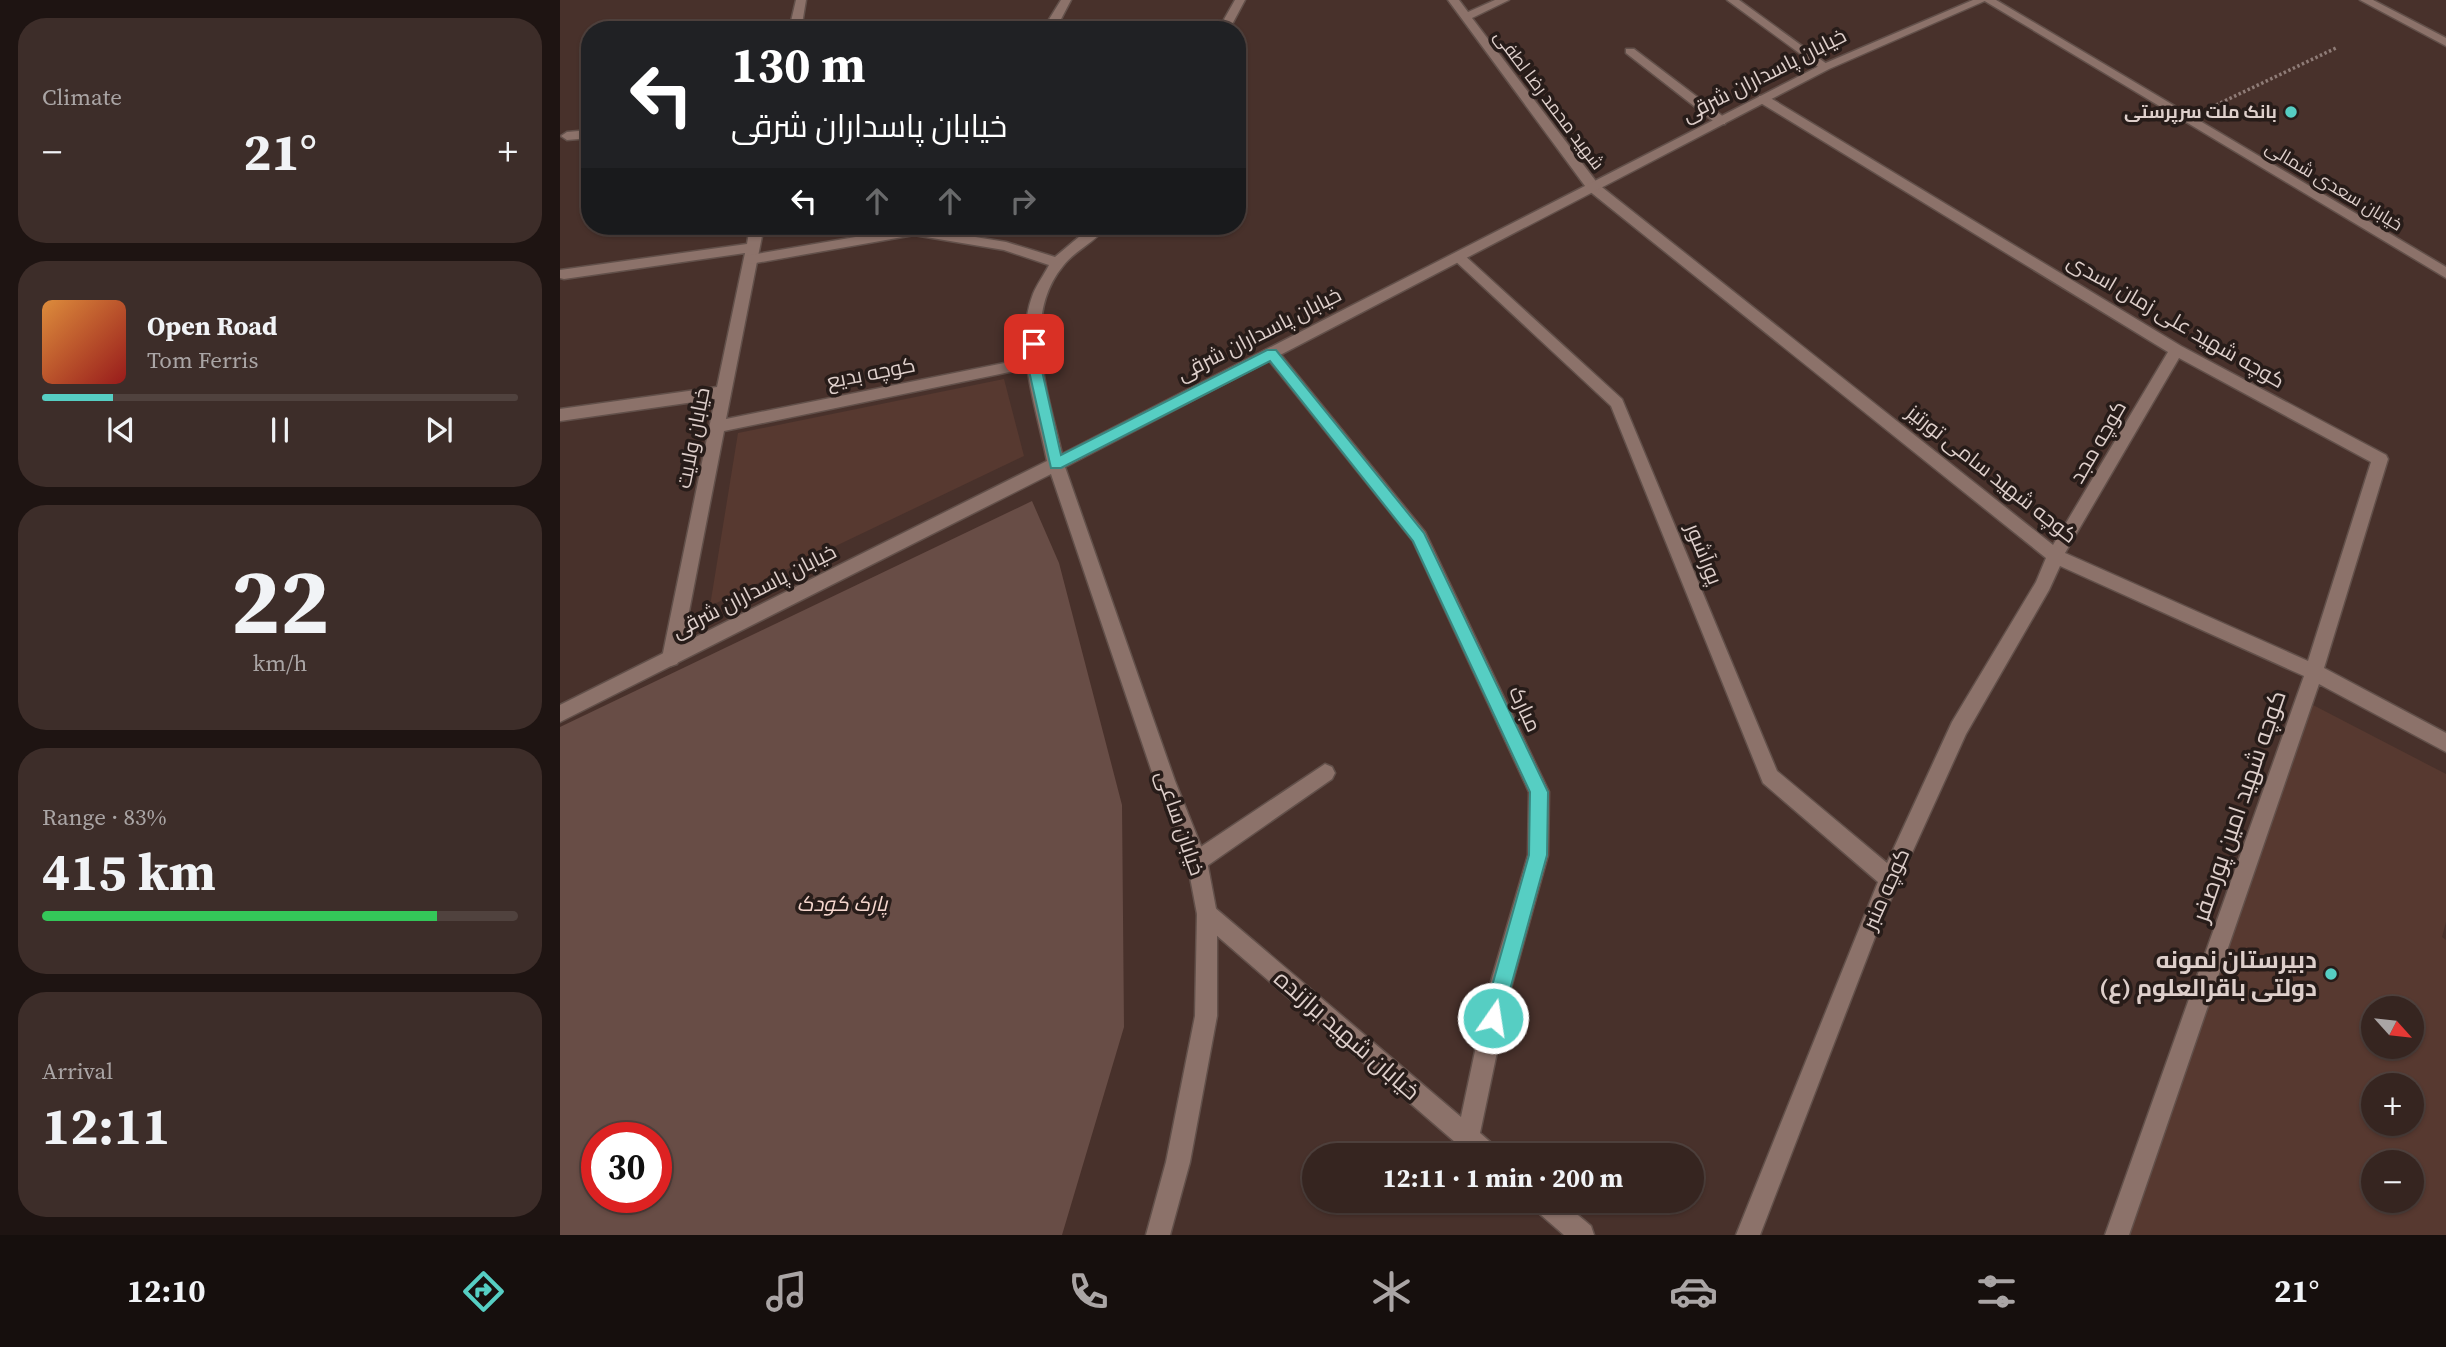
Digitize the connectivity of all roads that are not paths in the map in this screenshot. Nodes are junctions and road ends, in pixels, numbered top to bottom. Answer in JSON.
{"nodes":[{"id":1,"x":801,"y":0,"type":"edge"},
{"id":2,"x":1066,"y":0,"type":"edge"},
{"id":3,"x":1240,"y":0,"type":"edge"},
{"id":4,"x":1452,"y":0,"type":"edge"},
{"id":5,"x":1504,"y":0,"type":"edge"},
{"id":6,"x":1732,"y":0,"type":"edge"},
{"id":7,"x":1982,"y":0,"type":"edge"},
{"id":8,"x":1988,"y":0,"type":"edge"},
{"id":9,"x":2365,"y":0,"type":"edge"},
{"id":10,"x":1466,"y":17,"type":"junction"},
{"id":11,"x":797,"y":21,"type":"edge"},
{"id":12,"x":1054,"y":21,"type":"edge"},
{"id":13,"x":1228,"y":21,"type":"edge"},
{"id":14,"x":2446,"y":43,"type":"edge"},
{"id":15,"x":1630,"y":51,"type":"dead end"},
{"id":16,"x":1825,"y":67,"type":"junction"},
{"id":17,"x":1763,"y":99,"type":"junction"},
{"id":18,"x":1721,"y":121,"type":"junction"},
{"id":19,"x":581,"y":135,"type":"edge"},
{"id":20,"x":567,"y":136,"type":"dead end"},
{"id":21,"x":1593,"y":187,"type":"junction"},
{"id":22,"x":755,"y":235,"type":"edge"},
{"id":23,"x":886,"y":235,"type":"edge"},
{"id":24,"x":940,"y":235,"type":"edge"},
{"id":25,"x":1090,"y":235,"type":"edge"},
{"id":26,"x":751,"y":254,"type":"junction"},
{"id":27,"x":1458,"y":257,"type":"junction"},
{"id":28,"x":1057,"y":263,"type":"junction"},
{"id":29,"x":2446,"y":273,"type":"edge"},
{"id":30,"x":564,"y":274,"type":"dead end"},
{"id":31,"x":2176,"y":350,"type":"junction"},
{"id":32,"x":1272,"y":354,"type":"junction"},
{"id":33,"x":1034,"y":362,"type":"junction"},
{"id":34,"x":724,"y":392,"type":"junction"},
{"id":35,"x":560,"y":415,"type":"edge"},
{"id":36,"x":717,"y":427,"type":"junction"},
{"id":37,"x":1056,"y":464,"type":"junction"},
{"id":38,"x":2055,"y":556,"type":"junction"},
{"id":39,"x":671,"y":658,"type":"junction"},
{"id":40,"x":2314,"y":672,"type":"junction"},
{"id":41,"x":560,"y":714,"type":"edge"},
{"id":42,"x":2446,"y":743,"type":"edge"},
{"id":43,"x":1325,"y":773,"type":"dead end"},
{"id":44,"x":1197,"y":861,"type":"junction"},
{"id":45,"x":1890,"y":879,"type":"junction"},
{"id":46,"x":1207,"y":914,"type":"junction"},
{"id":47,"x":1468,"y":1138,"type":"junction"},
{"id":48,"x":1474,"y":1143,"type":"edge"},
{"id":49,"x":1556,"y":1213,"type":"edge"},
{"id":50,"x":1158,"y":1235,"type":"edge"},
{"id":51,"x":1582,"y":1235,"type":"edge"},
{"id":52,"x":1748,"y":1235,"type":"edge"},
{"id":53,"x":2118,"y":1235,"type":"edge"}],
"edges":[{"from":1,"to":11,"type":"street"},
{"from":2,"to":12,"type":"street"},
{"from":3,"to":13,"type":"street"},
{"from":4,"to":10,"type":"street","name":"شهید محمد رضا لطفی"},
{"from":5,"to":10,"type":"street"},
{"from":6,"to":16,"type":"street"},
{"from":7,"to":16,"type":"street","name":"خیابان پاسداران شرقی"},
{"from":8,"to":29,"type":"street","name":"خیابان سعدی شمالی"},
{"from":9,"to":14,"type":"street"},
{"from":10,"to":21,"type":"street","name":"شهید محمد رضا لطفی"},
{"from":15,"to":18,"type":"street"},
{"from":16,"to":17,"type":"street","name":"خیابان پاسداران شرقی"},
{"from":17,"to":18,"type":"street","name":"خیابان پاسداران شرقی"},
{"from":17,"to":31,"type":"street","name":"کوچه شهید علی زمان اسدی"},
{"from":18,"to":21,"type":"street","name":"خیابان پاسداران شرقی"},
{"from":19,"to":20,"type":"street"},
{"from":21,"to":27,"type":"street","name":"خیابان پاسداران شرقی"},
{"from":21,"to":38,"type":"street","name":"کوچه شهید سامی تورتیز"},
{"from":22,"to":26,"type":"street","name":"خیابان ولایت"},
{"from":23,"to":26,"type":"street"},
{"from":24,"to":28,"type":"street"},
{"from":25,"to":28,"type":"street"},
{"from":26,"to":30,"type":"street"},
{"from":26,"to":34,"type":"street","name":"خیابان ولایت"},
{"from":27,"to":32,"type":"street","name":"خیابان پاسداران شرقی"},
{"from":27,"to":45,"type":"street","name":"پورآشور"},
{"from":28,"to":33,"type":"street","name":"خیابان ساعی"},
{"from":31,"to":38,"type":"street","name":"کوچه مجد"},
{"from":31,"to":40,"type":"street","name":"کوچه شهید علی زمان اسدی"},
{"from":32,"to":37,"type":"street","name":"خیابان پاسداران شرقی"},
{"from":32,"to":47,"type":"street","name":"مبارک"},
{"from":33,"to":36,"type":"street","name":"کوچه بدیع"},
{"from":33,"to":37,"type":"street","name":"خیابان ساعی"},
{"from":34,"to":35,"type":"street"},
{"from":34,"to":36,"type":"street","name":"خیابان ولایت"},
{"from":36,"to":39,"type":"street","name":"خیابان ولایت"},
{"from":37,"to":39,"type":"street","name":"خیابان پاسداران شرقی"},
{"from":37,"to":44,"type":"street","name":"خیابان ساعی"},
{"from":38,"to":40,"type":"street","name":"کوچه شهید سامی تورتیز"},
{"from":38,"to":45,"type":"street","name":"کوچه منبر"},
{"from":39,"to":41,"type":"street","name":"خیابان پاسداران شرقی"},
{"from":40,"to":42,"type":"street","name":"کوچه شهید سامی تورتیز"},
{"from":40,"to":53,"type":"street","name":"کوچه شهید امین پورصفر"},
{"from":43,"to":44,"type":"street"},
{"from":44,"to":46,"type":"street","name":"خیابان ساعی"},
{"from":45,"to":52,"type":"street","name":"کوچه منبر"},
{"from":46,"to":47,"type":"street","name":"خیابان شهید برازنده"},
{"from":46,"to":50,"type":"street","name":"خیابان ساعی"},
{"from":47,"to":48,"type":"street","name":"خیابان شهید برازنده"},
{"from":49,"to":51,"type":"street"}]}
